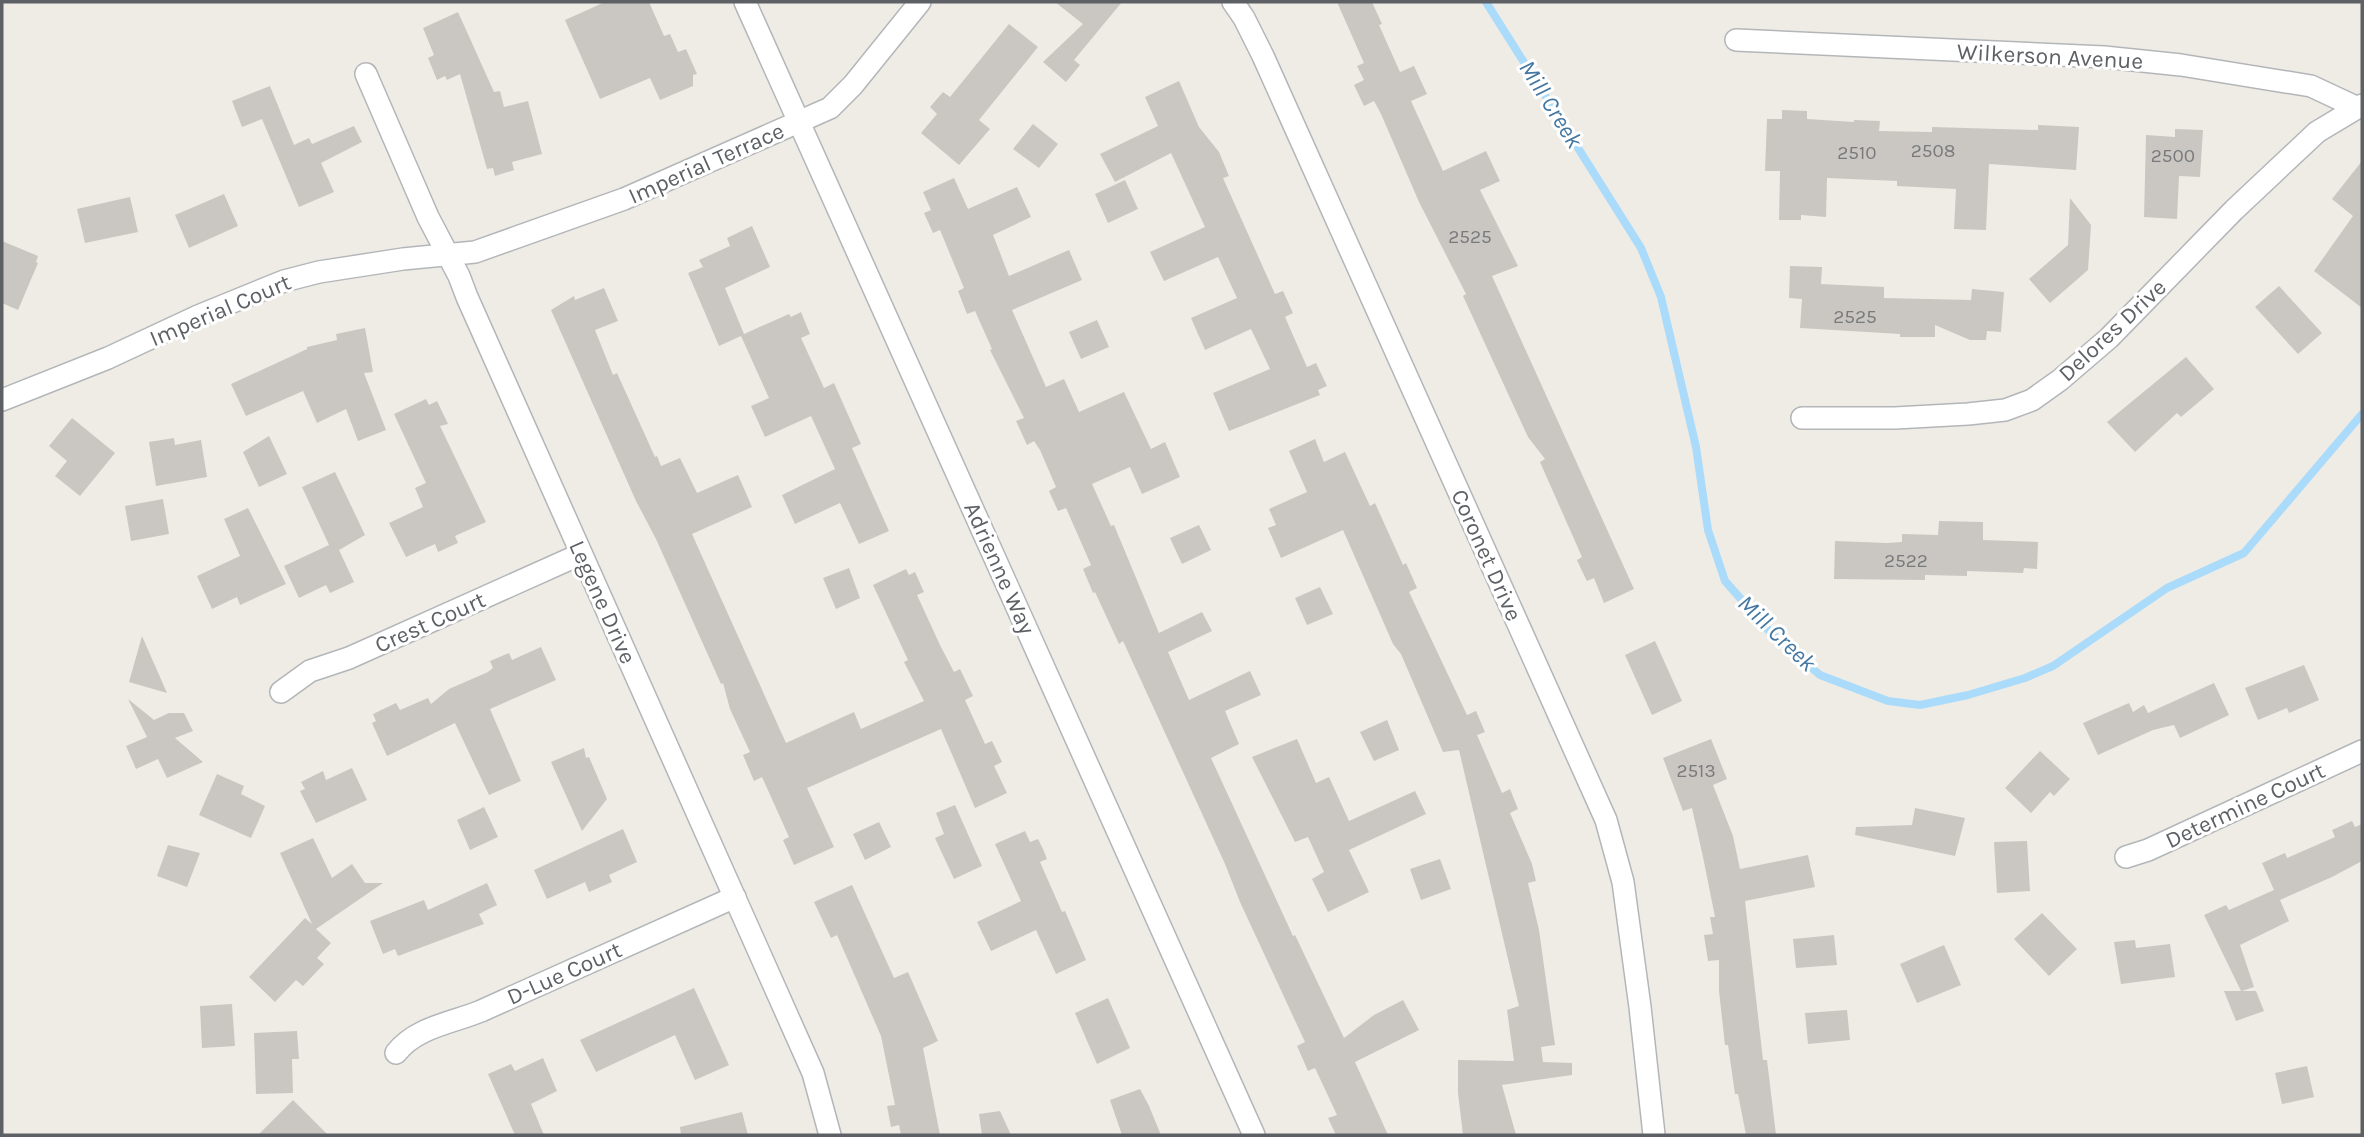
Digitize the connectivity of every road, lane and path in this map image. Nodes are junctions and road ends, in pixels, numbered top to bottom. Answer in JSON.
{"nodes":[{"id":1,"x":745,"y":2,"type":"edge"},
{"id":2,"x":920,"y":2,"type":"edge"},
{"id":3,"x":1233,"y":2,"type":"edge"},
{"id":4,"x":1736,"y":40,"type":"dead end"},
{"id":5,"x":366,"y":74,"type":"dead end"},
{"id":6,"x":2360,"y":107,"type":"edge"},
{"id":7,"x":801,"y":122,"type":"junction"},
{"id":8,"x":448,"y":254,"type":"junction"},
{"id":9,"x":2,"y":400,"type":"edge"},
{"id":10,"x":1802,"y":418,"type":"dead end"},
{"id":11,"x":581,"y":554,"type":"junction"},
{"id":12,"x":281,"y":692,"type":"dead end"},
{"id":13,"x":2362,"y":751,"type":"edge"},
{"id":14,"x":2126,"y":857,"type":"dead end"},
{"id":15,"x":736,"y":897,"type":"junction"},
{"id":16,"x":396,"y":1053,"type":"dead end"},
{"id":17,"x":830,"y":1135,"type":"edge"},
{"id":18,"x":1254,"y":1135,"type":"edge"},
{"id":19,"x":1654,"y":1135,"type":"edge"}],
"edges":[{"from":1,"to":7,"type":"street","name":"Adrienne Way"},
{"from":2,"to":7,"type":"street","name":"Imperial Terrace"},
{"from":3,"to":19,"type":"street","name":"Coronet Drive"},
{"from":4,"to":6,"type":"street","name":"Wilkerson Avenue"},
{"from":5,"to":8,"type":"street","name":"Legene Drive"},
{"from":6,"to":10,"type":"street","name":"Delores Drive"},
{"from":7,"to":8,"type":"street","name":"Imperial Terrace"},
{"from":7,"to":18,"type":"street","name":"Adrienne Way"},
{"from":8,"to":9,"type":"street","name":"Imperial Court"},
{"from":8,"to":11,"type":"street","name":"Legene Drive"},
{"from":11,"to":12,"type":"street","name":"Crest Court"},
{"from":11,"to":15,"type":"street","name":"Legene Drive"},
{"from":13,"to":14,"type":"street","name":"Determine Court"},
{"from":15,"to":16,"type":"street","name":"D-Lue Court"},
{"from":15,"to":17,"type":"street","name":"Legene Drive"}]}
